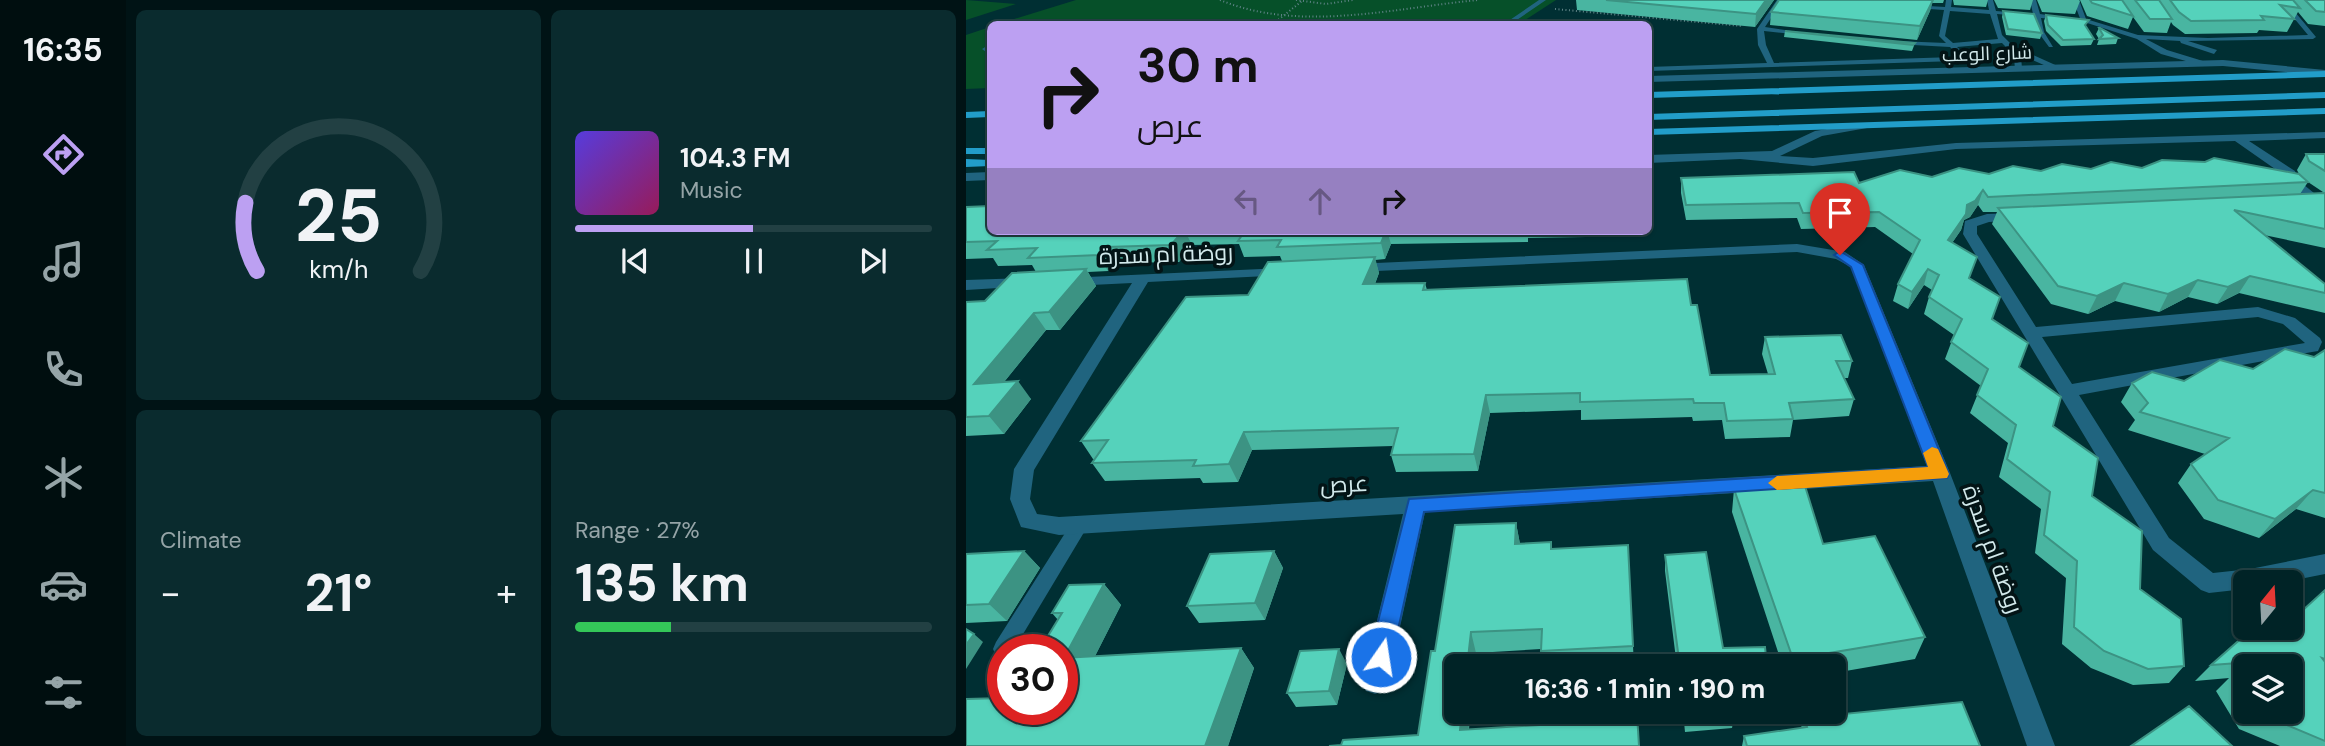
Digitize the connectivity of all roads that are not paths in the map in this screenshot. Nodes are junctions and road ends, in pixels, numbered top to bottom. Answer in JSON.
{"nodes":[{"id":1,"x":1544,"y":0,"type":"edge"},
{"id":2,"x":1780,"y":0,"type":"edge"},
{"id":3,"x":1909,"y":0,"type":"edge"},
{"id":4,"x":1990,"y":0,"type":"edge"},
{"id":5,"x":2033,"y":0,"type":"edge"},
{"id":6,"x":2076,"y":0,"type":"edge"},
{"id":7,"x":2281,"y":0,"type":"edge"},
{"id":8,"x":1948,"y":4,"type":"edge"},
{"id":9,"x":1991,"y":12,"type":"junction"},
{"id":10,"x":2037,"y":16,"type":"junction"},
{"id":11,"x":2082,"y":20,"type":"junction"},
{"id":12,"x":1512,"y":21,"type":"edge"},
{"id":13,"x":1760,"y":28,"type":"junction"},
{"id":14,"x":2110,"y":29,"type":"junction"},
{"id":15,"x":2090,"y":33,"type":"edge"},
{"id":16,"x":2169,"y":33,"type":"edge"},
{"id":17,"x":1815,"y":34,"type":"edge"},
{"id":18,"x":2137,"y":37,"type":"junction"},
{"id":19,"x":2313,"y":37,"type":"junction"},
{"id":20,"x":2325,"y":37,"type":"edge"},
{"id":21,"x":2176,"y":39,"type":"junction"},
{"id":22,"x":1883,"y":41,"type":"edge"},
{"id":23,"x":2003,"y":41,"type":"junction"},
{"id":24,"x":2149,"y":44,"type":"junction"},
{"id":25,"x":1951,"y":46,"type":"junction"},
{"id":26,"x":2051,"y":46,"type":"dead end"},
{"id":27,"x":2010,"y":47,"type":"junction"},
{"id":28,"x":2214,"y":52,"type":"dead end"},
{"id":29,"x":2200,"y":63,"type":"junction"},
{"id":30,"x":1772,"y":65,"type":"junction"},
{"id":31,"x":2161,"y":65,"type":"junction"},
{"id":32,"x":2058,"y":68,"type":"junction"},
{"id":33,"x":1652,"y":69,"type":"edge"},
{"id":34,"x":2018,"y":69,"type":"junction"},
{"id":35,"x":1948,"y":71,"type":"junction"},
{"id":36,"x":2325,"y":74,"type":"edge"},
{"id":37,"x":1652,"y":79,"type":"edge"},
{"id":38,"x":1916,"y":87,"type":"junction"},
{"id":39,"x":2325,"y":88,"type":"edge"},
{"id":40,"x":1652,"y":95,"type":"edge"},
{"id":41,"x":2325,"y":95,"type":"edge"},
{"id":42,"x":2325,"y":111,"type":"edge"},
{"id":43,"x":1790,"y":113,"type":"junction"},
{"id":44,"x":987,"y":114,"type":"edge"},
{"id":45,"x":966,"y":115,"type":"edge"},
{"id":46,"x":1652,"y":117,"type":"edge"},
{"id":47,"x":1867,"y":125,"type":"junction"},
{"id":48,"x":1652,"y":132,"type":"edge"},
{"id":49,"x":2325,"y":135,"type":"edge"},
{"id":50,"x":2235,"y":137,"type":"junction"},
{"id":51,"x":2217,"y":138,"type":"junction"},
{"id":52,"x":1796,"y":145,"type":"junction"},
{"id":53,"x":987,"y":150,"type":"edge"},
{"id":54,"x":966,"y":151,"type":"edge"},
{"id":55,"x":1743,"y":156,"type":"junction"},
{"id":56,"x":1652,"y":159,"type":"edge"},
{"id":57,"x":1847,"y":160,"type":"junction"},
{"id":58,"x":966,"y":163,"type":"edge"},
{"id":59,"x":987,"y":163,"type":"edge"},
{"id":60,"x":987,"y":176,"type":"edge"},
{"id":61,"x":966,"y":177,"type":"edge"},
{"id":62,"x":2292,"y":181,"type":"junction"},
{"id":63,"x":2313,"y":205,"type":"edge"},
{"id":64,"x":2028,"y":216,"type":"edge"},
{"id":65,"x":1335,"y":269,"type":"edge"},
{"id":66,"x":1308,"y":271,"type":"edge"},
{"id":67,"x":1143,"y":278,"type":"junction"},
{"id":68,"x":966,"y":285,"type":"edge"},
{"id":69,"x":2030,"y":333,"type":"junction"},
{"id":70,"x":2068,"y":391,"type":"junction"},
{"id":71,"x":1940,"y":474,"type":"junction"},
{"id":72,"x":1416,"y":505,"type":"junction"},
{"id":73,"x":1080,"y":524,"type":"junction"},
{"id":74,"x":2325,"y":564,"type":"edge"},
{"id":75,"x":1012,"y":634,"type":"edge"},
{"id":76,"x":1375,"y":682,"type":"dead end"},
{"id":77,"x":2042,"y":746,"type":"edge"}],
"edges":[{"from":1,"to":12,"type":"lane"},
{"from":2,"to":13,"type":"lane"},
{"from":3,"to":8,"type":"lane"},
{"from":4,"to":9,"type":"lane"},
{"from":5,"to":10,"type":"lane"},
{"from":6,"to":11,"type":"lane"},
{"from":7,"to":19,"type":"lane"},
{"from":8,"to":9,"type":"lane"},
{"from":8,"to":25,"type":"lane"},
{"from":9,"to":10,"type":"lane"},
{"from":9,"to":23,"type":"lane"},
{"from":10,"to":11,"type":"lane"},
{"from":10,"to":26,"type":"lane"},
{"from":11,"to":14,"type":"lane"},
{"from":11,"to":18,"type":"lane"},
{"from":13,"to":17,"type":"lane"},
{"from":13,"to":30,"type":"lane"},
{"from":14,"to":15,"type":"lane"},
{"from":14,"to":18,"type":"lane"},
{"from":16,"to":21,"type":"lane"},
{"from":18,"to":21,"type":"lane"},
{"from":18,"to":24,"type":"lane"},
{"from":19,"to":20,"type":"lane"},
{"from":19,"to":21,"type":"lane"},
{"from":21,"to":28,"type":"lane"},
{"from":22,"to":25,"type":"lane"},
{"from":23,"to":25,"type":"lane"},
{"from":23,"to":27,"type":"lane"},
{"from":24,"to":29,"type":"lane"},
{"from":24,"to":31,"type":"lane"},
{"from":25,"to":30,"type":"lane"},
{"from":27,"to":32,"type":"lane"},
{"from":27,"to":34,"type":"lane"},
{"from":29,"to":31,"type":"street","name":"شارع الوعب"},
{"from":29,"to":36,"type":"street","name":"شارع الوعب"},
{"from":30,"to":33,"type":"lane"},
{"from":31,"to":32,"type":"street","name":"شارع الوعب"},
{"from":32,"to":34,"type":"street","name":"شارع الوعب"},
{"from":34,"to":35,"type":"street","name":"شارع الوعب"},
{"from":35,"to":37,"type":"street","name":"شارع الوعب"},
{"from":35,"to":38,"type":"main road"},
{"from":36,"to":38,"type":"main road","name":"شارع الوعب"},
{"from":38,"to":40,"type":"main road","name":"شارع الوعب"},
{"from":39,"to":43,"type":"main road"},
{"from":41,"to":43,"type":"main road"},
{"from":42,"to":47,"type":"main road"},
{"from":43,"to":46,"type":"main road"},
{"from":44,"to":45,"type":"main road"},
{"from":47,"to":48,"type":"main road"},
{"from":47,"to":52,"type":"street"},
{"from":49,"to":50,"type":"street"},
{"from":50,"to":51,"type":"street"},
{"from":50,"to":62,"type":"street"},
{"from":51,"to":57,"type":"street"},
{"from":51,"to":62,"type":"street"},
{"from":52,"to":55,"type":"street"},
{"from":52,"to":57,"type":"street"},
{"from":53,"to":54,"type":"main road"},
{"from":55,"to":56,"type":"street"},
{"from":55,"to":57,"type":"street"},
{"from":58,"to":59,"type":"main road"},
{"from":60,"to":61,"type":"street"},
{"from":62,"to":63,"type":"street"},
{"from":64,"to":69,"type":"street"},
{"from":65,"to":71,"type":"street","name":"روضة ام سدرة"},
{"from":66,"to":67,"type":"street","name":"روضة ام سدرة"},
{"from":67,"to":68,"type":"street","name":"روضة ام سدرة"},
{"from":67,"to":73,"type":"street","name":"عرص"},
{"from":69,"to":70,"type":"street"},
{"from":69,"to":70,"type":"street"},
{"from":70,"to":74,"type":"street"},
{"from":71,"to":72,"type":"street","name":"عرص"},
{"from":71,"to":77,"type":"street","name":"روضة ام سدرة"},
{"from":72,"to":73,"type":"street","name":"عرص"},
{"from":72,"to":76,"type":"street"},
{"from":73,"to":75,"type":"lane"}]}
